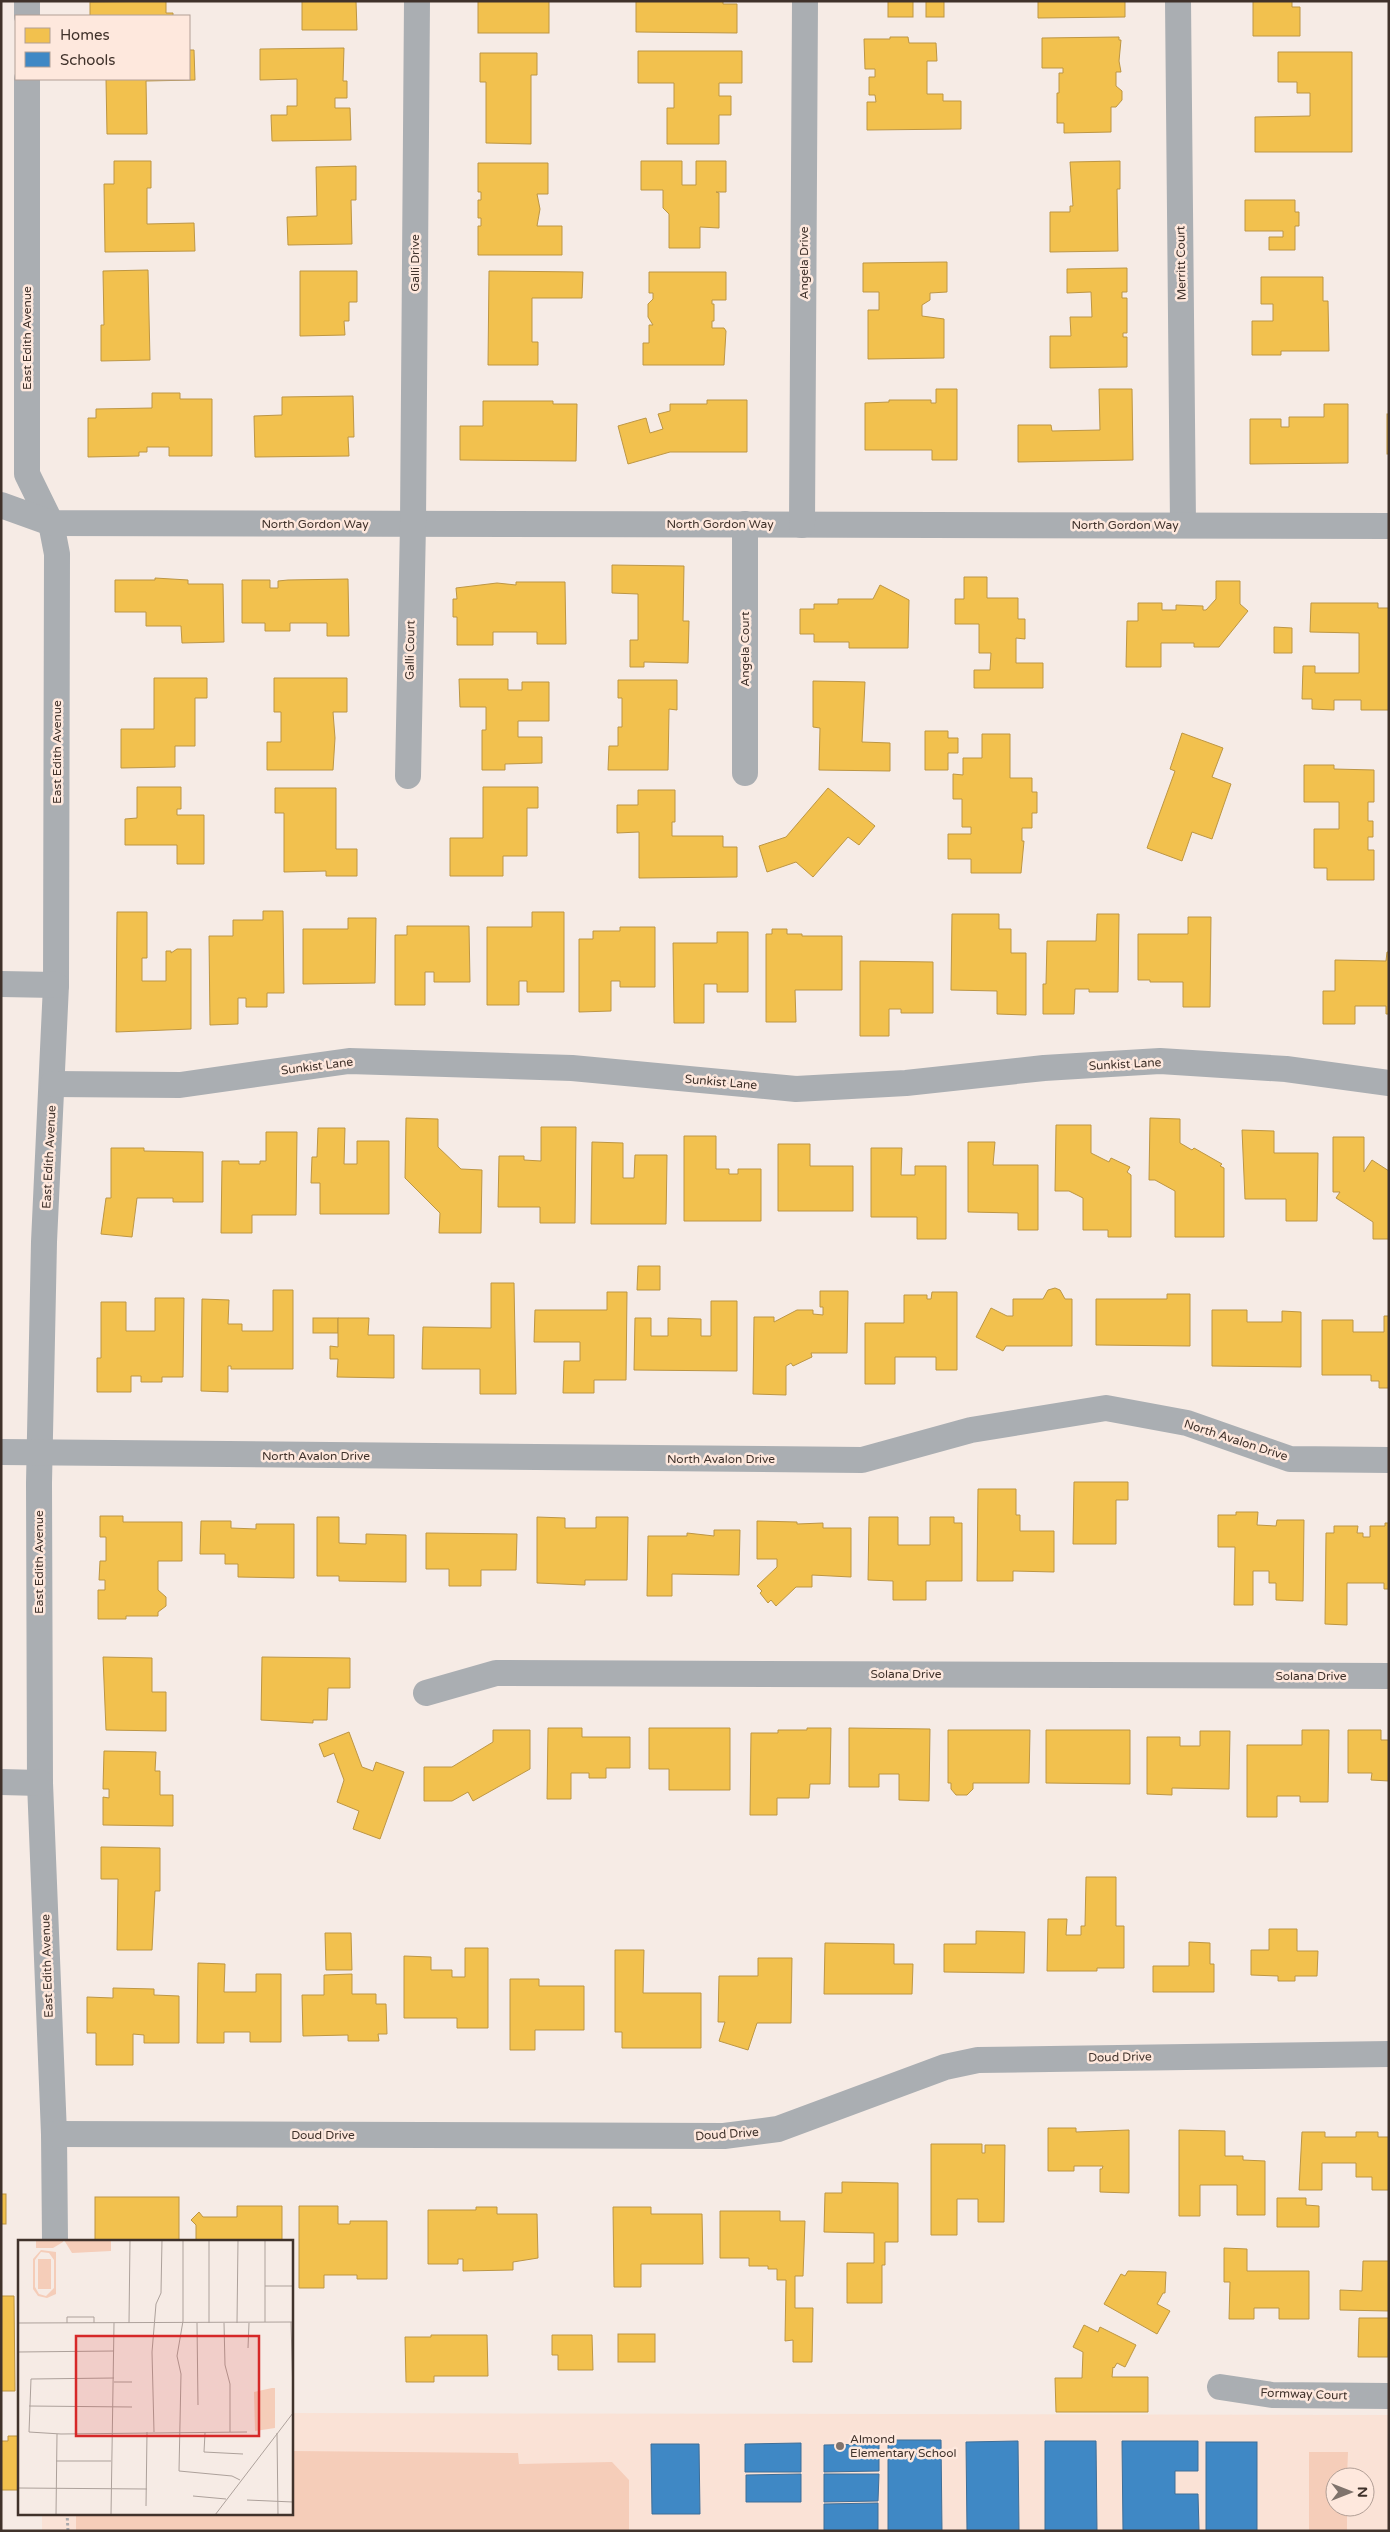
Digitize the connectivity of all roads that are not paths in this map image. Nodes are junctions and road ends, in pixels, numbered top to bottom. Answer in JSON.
{"nodes":[{"id":1,"x":27,"y":1,"type":"edge"},
{"id":2,"x":417,"y":1,"type":"edge"},
{"id":3,"x":805,"y":1,"type":"edge"},
{"id":4,"x":1178,"y":1,"type":"edge"},
{"id":5,"x":27,"y":15,"type":"edge"},
{"id":6,"x":27,"y":80,"type":"edge"},
{"id":7,"x":1,"y":505,"type":"edge"},
{"id":8,"x":52,"y":523,"type":"junction"},
{"id":9,"x":413,"y":524,"type":"junction"},
{"id":10,"x":745,"y":524,"type":"junction"},
{"id":11,"x":802,"y":525,"type":"junction"},
{"id":12,"x":1183,"y":525,"type":"junction"},
{"id":13,"x":1389,"y":526,"type":"edge"},
{"id":14,"x":745,"y":773,"type":"dead end"},
{"id":15,"x":408,"y":776,"type":"dead end"},
{"id":16,"x":1,"y":984,"type":"edge"},
{"id":17,"x":56,"y":985,"type":"junction"},
{"id":18,"x":1389,"y":1083,"type":"edge"},
{"id":19,"x":53,"y":1084,"type":"junction"},
{"id":20,"x":1,"y":1452,"type":"edge"},
{"id":21,"x":40,"y":1454,"type":"junction"},
{"id":22,"x":1389,"y":1460,"type":"edge"},
{"id":23,"x":1389,"y":1676,"type":"edge"},
{"id":24,"x":426,"y":1693,"type":"dead end"},
{"id":25,"x":1,"y":1782,"type":"edge"},
{"id":26,"x":40,"y":1783,"type":"junction"},
{"id":27,"x":1389,"y":2054,"type":"edge"},
{"id":28,"x":54,"y":2134,"type":"junction"},
{"id":29,"x":55,"y":2240,"type":"edge"},
{"id":30,"x":1220,"y":2387,"type":"dead end"},
{"id":31,"x":1389,"y":2396,"type":"edge"}],
"edges":[{"from":1,"to":5,"type":"street"},
{"from":2,"to":9,"type":"street","name":"Galli Drive"},
{"from":3,"to":11,"type":"street","name":"Angela Drive"},
{"from":4,"to":12,"type":"street","name":"Merritt Court"},
{"from":6,"to":8,"type":"street","name":"East Edith Avenue"},
{"from":7,"to":8,"type":"street","name":"North Gordon Way"},
{"from":8,"to":9,"type":"street","name":"North Gordon Way"},
{"from":8,"to":17,"type":"street","name":"East Edith Avenue"},
{"from":9,"to":10,"type":"street","name":"North Gordon Way"},
{"from":9,"to":15,"type":"street","name":"Galli Court"},
{"from":10,"to":11,"type":"street","name":"North Gordon Way"},
{"from":10,"to":14,"type":"street","name":"Angela Court"},
{"from":11,"to":12,"type":"street","name":"North Gordon Way"},
{"from":12,"to":13,"type":"street","name":"North Gordon Way"},
{"from":16,"to":17,"type":"street"},
{"from":17,"to":19,"type":"street","name":"East Edith Avenue"},
{"from":18,"to":19,"type":"street","name":"Sunkist Lane"},
{"from":19,"to":21,"type":"street","name":"East Edith Avenue"},
{"from":20,"to":21,"type":"street","name":"North Avalon Drive"},
{"from":21,"to":22,"type":"street","name":"North Avalon Drive"},
{"from":21,"to":26,"type":"street","name":"East Edith Avenue"},
{"from":23,"to":24,"type":"street","name":"Solana Drive"},
{"from":25,"to":26,"type":"street"},
{"from":26,"to":28,"type":"street","name":"East Edith Avenue"},
{"from":27,"to":28,"type":"street","name":"Doud Drive"},
{"from":28,"to":29,"type":"street","name":"East Edith Avenue"},
{"from":30,"to":31,"type":"street","name":"Formway Court"}]}
